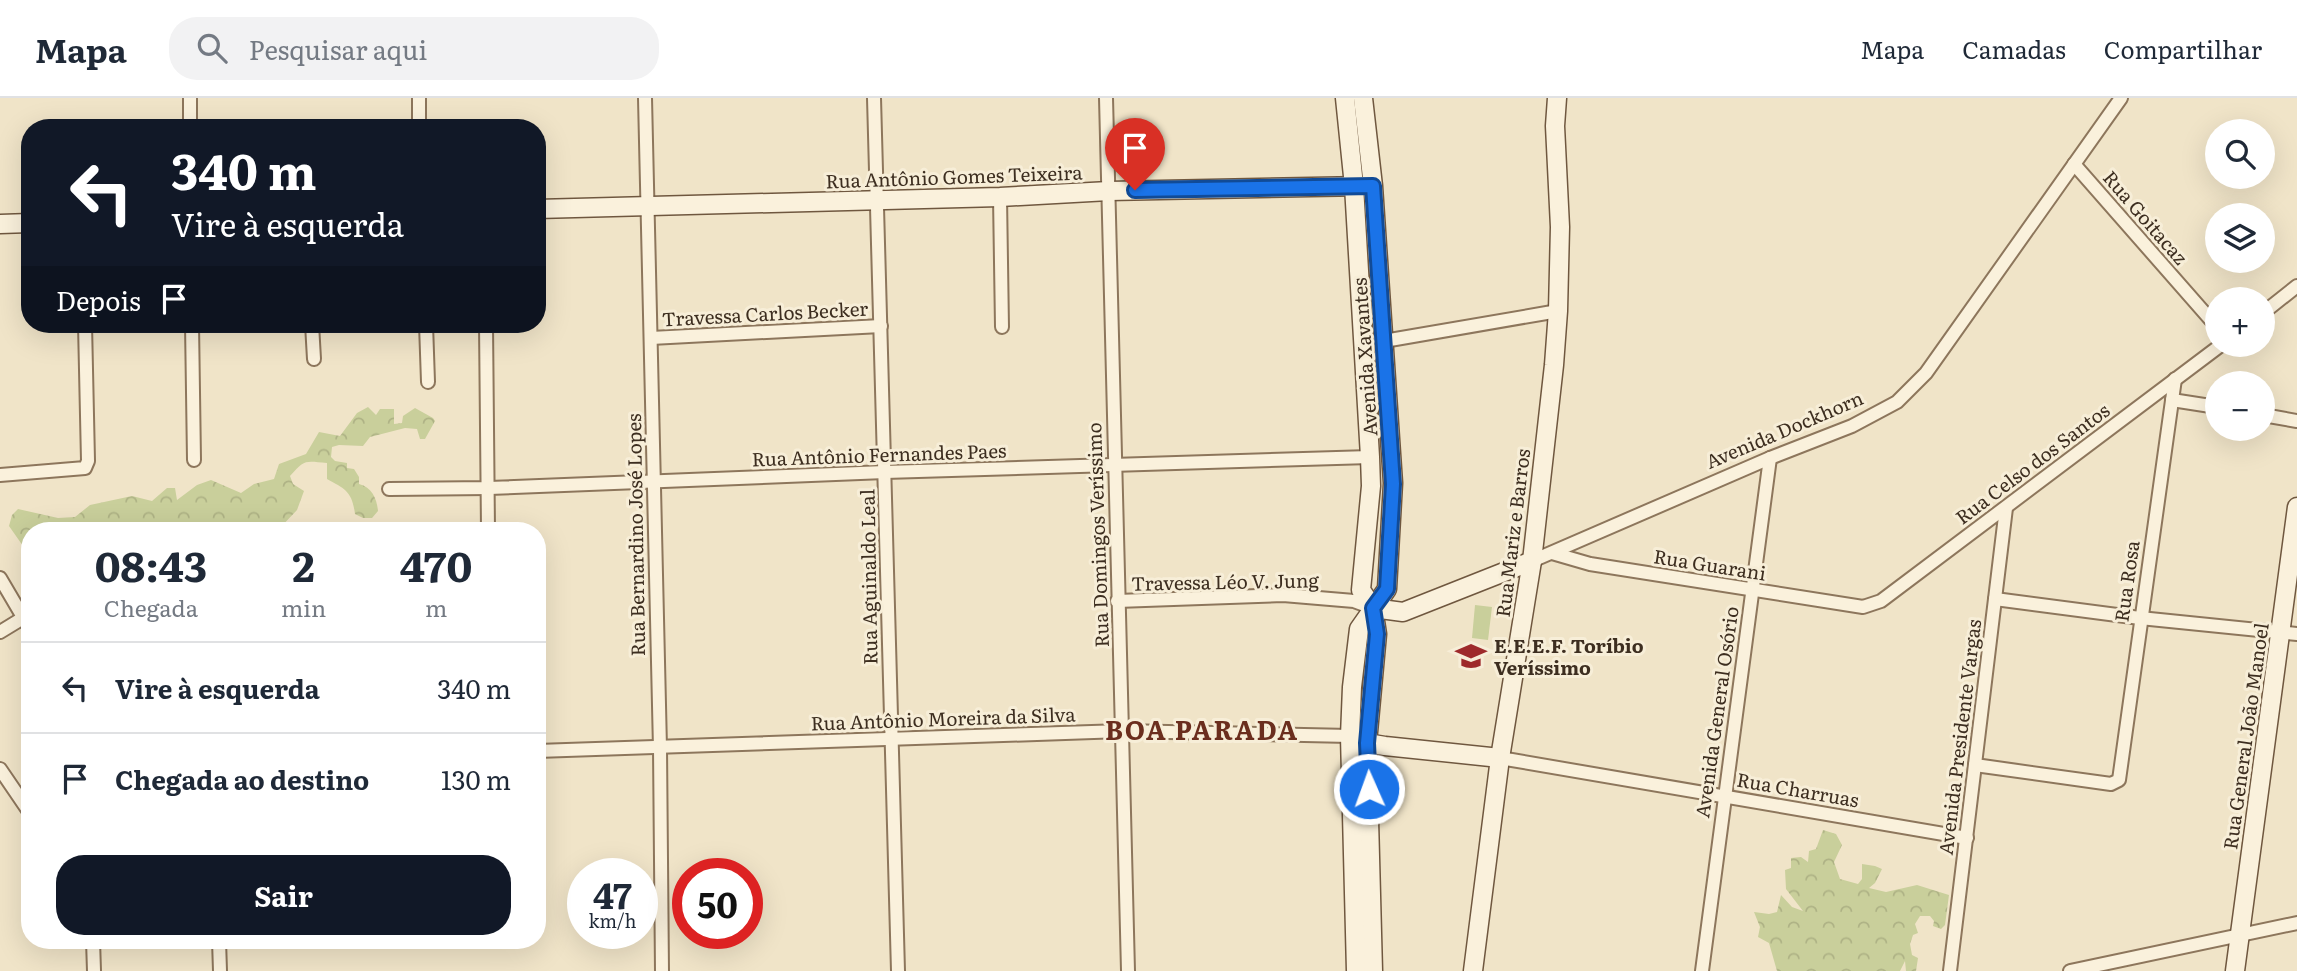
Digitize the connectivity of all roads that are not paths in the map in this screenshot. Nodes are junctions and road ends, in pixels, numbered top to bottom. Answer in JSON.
{"nodes":[{"id":1,"x":190,"y":98,"type":"edge"},
{"id":2,"x":419,"y":98,"type":"edge"},
{"id":3,"x":645,"y":98,"type":"edge"},
{"id":4,"x":874,"y":98,"type":"edge"},
{"id":5,"x":1106,"y":98,"type":"edge"},
{"id":6,"x":1345,"y":98,"type":"edge"},
{"id":7,"x":1363,"y":98,"type":"edge"},
{"id":8,"x":1557,"y":98,"type":"edge"},
{"id":9,"x":2121,"y":98,"type":"edge"},
{"id":10,"x":190,"y":119,"type":"edge"},
{"id":11,"x":419,"y":119,"type":"edge"},
{"id":12,"x":2074,"y":163,"type":"junction"},
{"id":13,"x":1363,"y":186,"type":"junction"},
{"id":14,"x":1109,"y":191,"type":"junction"},
{"id":15,"x":1000,"y":197,"type":"junction"},
{"id":16,"x":878,"y":200,"type":"junction"},
{"id":17,"x":646,"y":206,"type":"junction"},
{"id":18,"x":546,"y":209,"type":"edge"},
{"id":19,"x":21,"y":223,"type":"edge"},
{"id":20,"x":0,"y":224,"type":"edge"},
{"id":21,"x":2297,"y":286,"type":"edge"},
{"id":22,"x":2275,"y":303,"type":"edge"},
{"id":23,"x":1558,"y":311,"type":"junction"},
{"id":24,"x":2205,"y":313,"type":"edge"},
{"id":25,"x":881,"y":327,"type":"junction"},
{"id":26,"x":1002,"y":327,"type":"dead end"},
{"id":27,"x":85,"y":333,"type":"edge"},
{"id":28,"x":192,"y":333,"type":"edge"},
{"id":29,"x":313,"y":333,"type":"edge"},
{"id":30,"x":426,"y":333,"type":"edge"},
{"id":31,"x":486,"y":333,"type":"edge"},
{"id":32,"x":651,"y":338,"type":"junction"},
{"id":33,"x":1384,"y":341,"type":"junction"},
{"id":34,"x":2205,"y":357,"type":"edge"},
{"id":35,"x":314,"y":359,"type":"dead end"},
{"id":36,"x":2175,"y":379,"type":"junction"},
{"id":37,"x":428,"y":382,"type":"dead end"},
{"id":38,"x":2172,"y":400,"type":"junction"},
{"id":39,"x":2205,"y":405,"type":"edge"},
{"id":40,"x":2275,"y":417,"type":"edge"},
{"id":41,"x":2297,"y":421,"type":"edge"},
{"id":42,"x":1370,"y":457,"type":"junction"},
{"id":43,"x":1770,"y":458,"type":"junction"},
{"id":44,"x":194,"y":460,"type":"dead end"},
{"id":45,"x":1114,"y":466,"type":"junction"},
{"id":46,"x":885,"y":472,"type":"junction"},
{"id":47,"x":0,"y":475,"type":"edge"},
{"id":48,"x":653,"y":482,"type":"junction"},
{"id":49,"x":489,"y":488,"type":"junction"},
{"id":50,"x":389,"y":489,"type":"dead end"},
{"id":51,"x":2297,"y":507,"type":"edge"},
{"id":52,"x":2006,"y":508,"type":"junction"},
{"id":53,"x":488,"y":522,"type":"edge"},
{"id":54,"x":1552,"y":553,"type":"junction"},
{"id":55,"x":1532,"y":561,"type":"junction"},
{"id":56,"x":0,"y":578,"type":"edge"},
{"id":57,"x":1387,"y":589,"type":"junction"},
{"id":58,"x":1752,"y":590,"type":"junction"},
{"id":59,"x":1995,"y":599,"type":"junction"},
{"id":60,"x":1118,"y":601,"type":"junction"},
{"id":61,"x":1863,"y":607,"type":"joint"},
{"id":62,"x":1373,"y":608,"type":"junction"},
{"id":63,"x":1417,"y":608,"type":"junction"},
{"id":64,"x":21,"y":614,"type":"edge"},
{"id":65,"x":2140,"y":618,"type":"junction"},
{"id":66,"x":21,"y":626,"type":"edge"},
{"id":67,"x":0,"y":632,"type":"edge"},
{"id":68,"x":2289,"y":633,"type":"edge"},
{"id":69,"x":1122,"y":731,"type":"junction"},
{"id":70,"x":1350,"y":736,"type":"junction"},
{"id":71,"x":891,"y":739,"type":"junction"},
{"id":72,"x":1367,"y":743,"type":"junction"},
{"id":73,"x":660,"y":748,"type":"junction"},
{"id":74,"x":546,"y":751,"type":"edge"},
{"id":75,"x":1500,"y":758,"type":"junction"},
{"id":76,"x":1975,"y":765,"type":"junction"},
{"id":77,"x":0,"y":769,"type":"edge"},
{"id":78,"x":1724,"y":796,"type":"junction"},
{"id":79,"x":21,"y":800,"type":"edge"},
{"id":80,"x":1967,"y":838,"type":"junction"},
{"id":81,"x":2297,"y":923,"type":"edge"},
{"id":82,"x":2239,"y":934,"type":"junction"},
{"id":83,"x":93,"y":949,"type":"edge"},
{"id":84,"x":219,"y":949,"type":"edge"},
{"id":85,"x":94,"y":971,"type":"edge"},
{"id":86,"x":220,"y":971,"type":"edge"},
{"id":87,"x":662,"y":971,"type":"edge"},
{"id":88,"x":898,"y":971,"type":"edge"},
{"id":89,"x":1128,"y":971,"type":"edge"},
{"id":90,"x":1356,"y":971,"type":"edge"},
{"id":91,"x":1373,"y":971,"type":"edge"},
{"id":92,"x":1473,"y":971,"type":"edge"},
{"id":93,"x":1703,"y":971,"type":"edge"},
{"id":94,"x":1950,"y":971,"type":"edge"},
{"id":95,"x":2070,"y":971,"type":"edge"},
{"id":96,"x":2235,"y":971,"type":"edge"}],
"edges":[{"from":1,"to":10,"type":"street"},
{"from":2,"to":11,"type":"street"},
{"from":3,"to":17,"type":"street","name":"Rua Bernardino José Lopes"},
{"from":4,"to":16,"type":"street","name":"Rua Aguinaldo Leal"},
{"from":5,"to":14,"type":"street","name":"Rua Domingos Veríssimo"},
{"from":6,"to":13,"type":"street","name":"Avenida Xavantes"},
{"from":7,"to":13,"type":"street","name":"Avenida Xavantes"},
{"from":8,"to":23,"type":"street","name":"Rua Mariz e Barros"},
{"from":9,"to":12,"type":"street","name":"Avenida Dockhorn"},
{"from":12,"to":24,"type":"street","name":"Rua Goitacaz"},
{"from":12,"to":43,"type":"street","name":"Avenida Dockhorn"},
{"from":13,"to":14,"type":"street","name":"Rua Antônio Gomes Teixeira"},
{"from":13,"to":33,"type":"street","name":"Avenida Xavantes"},
{"from":13,"to":42,"type":"street","name":"Avenida Xavantes"},
{"from":14,"to":15,"type":"street","name":"Rua Antônio Gomes Teixeira"},
{"from":14,"to":45,"type":"street","name":"Rua Domingos Veríssimo"},
{"from":15,"to":16,"type":"street","name":"Rua Antônio Gomes Teixeira"},
{"from":15,"to":26,"type":"street"},
{"from":16,"to":17,"type":"street","name":"Rua Antônio Gomes Teixeira"},
{"from":16,"to":25,"type":"street","name":"Rua Aguinaldo Leal"},
{"from":17,"to":18,"type":"street","name":"Rua Antônio Gomes Teixeira"},
{"from":17,"to":32,"type":"street","name":"Rua Bernardino José Lopes"},
{"from":19,"to":20,"type":"street"},
{"from":21,"to":22,"type":"street"},
{"from":23,"to":33,"type":"street"},
{"from":23,"to":55,"type":"street","name":"Rua Mariz e Barros"},
{"from":25,"to":32,"type":"street","name":"Travessa Carlos Becker"},
{"from":25,"to":46,"type":"street","name":"Rua Aguinaldo Leal"},
{"from":27,"to":47,"type":"street"},
{"from":28,"to":44,"type":"street"},
{"from":29,"to":35,"type":"street"},
{"from":30,"to":37,"type":"street"},
{"from":31,"to":49,"type":"street"},
{"from":32,"to":48,"type":"street","name":"Rua Bernardino José Lopes"},
{"from":33,"to":57,"type":"street","name":"Avenida Xavantes"},
{"from":34,"to":36,"type":"street","name":"Rua Celso dos Santos"},
{"from":36,"to":38,"type":"street","name":"Rua Rosa"},
{"from":36,"to":52,"type":"street","name":"Rua Celso dos Santos"},
{"from":38,"to":39,"type":"street"},
{"from":38,"to":65,"type":"street","name":"Rua Rosa"},
{"from":40,"to":41,"type":"street"},
{"from":42,"to":45,"type":"street","name":"Rua Antônio Fernandes Paes"},
{"from":42,"to":62,"type":"street","name":"Avenida Xavantes"},
{"from":43,"to":54,"type":"street","name":"Avenida Dockhorn"},
{"from":43,"to":58,"type":"street","name":"Avenida General Osório"},
{"from":45,"to":46,"type":"street","name":"Rua Antônio Fernandes Paes"},
{"from":45,"to":60,"type":"street","name":"Rua Domingos Veríssimo"},
{"from":46,"to":48,"type":"street","name":"Rua Antônio Fernandes Paes"},
{"from":46,"to":71,"type":"street","name":"Rua Aguinaldo Leal"},
{"from":48,"to":49,"type":"street","name":"Rua Antônio Fernandes Paes"},
{"from":48,"to":73,"type":"street","name":"Rua Bernardino José Lopes"},
{"from":49,"to":50,"type":"street","name":"Rua Antônio Fernandes Paes"},
{"from":49,"to":53,"type":"street"},
{"from":51,"to":68,"type":"street","name":"Rua General João Manoel"},
{"from":52,"to":59,"type":"street","name":"Avenida Presidente Vargas"},
{"from":52,"to":61,"type":"street","name":"Rua Celso dos Santos"},
{"from":54,"to":55,"type":"street","name":"Avenida Dockhorn"},
{"from":54,"to":58,"type":"street","name":"Rua Guarani"},
{"from":55,"to":63,"type":"street","name":"Avenida Dockhorn"},
{"from":55,"to":75,"type":"street","name":"Rua Mariz e Barros"},
{"from":56,"to":64,"type":"street"},
{"from":57,"to":62,"type":"street"},
{"from":57,"to":63,"type":"street"},
{"from":58,"to":61,"type":"street","name":"Rua Guarani"},
{"from":58,"to":78,"type":"street","name":"Avenida General Osório"},
{"from":59,"to":65,"type":"street"},
{"from":59,"to":76,"type":"street","name":"Avenida Presidente Vargas"},
{"from":60,"to":62,"type":"street","name":"Travessa Léo V. Jung"},
{"from":60,"to":69,"type":"street","name":"Rua Domingos Veríssimo"},
{"from":62,"to":63,"type":"street","name":"Avenida Dockhorn"},
{"from":62,"to":70,"type":"street"},
{"from":62,"to":72,"type":"street","name":"Avenida Xavantes"},
{"from":65,"to":68,"type":"street"},
{"from":65,"to":76,"type":"street","name":"Rua Rosa"},
{"from":66,"to":67,"type":"street"},
{"from":68,"to":82,"type":"street","name":"Rua General João Manoel"},
{"from":69,"to":70,"type":"street","name":"Rua Antônio Moreira da Silva"},
{"from":69,"to":71,"type":"street","name":"Rua Antônio Moreira da Silva"},
{"from":69,"to":89,"type":"street","name":"Rua Domingos Veríssimo"},
{"from":70,"to":72,"type":"street"},
{"from":70,"to":90,"type":"street"},
{"from":71,"to":73,"type":"street","name":"Rua Antônio Moreira da Silva"},
{"from":71,"to":88,"type":"street","name":"Rua Aguinaldo Leal"},
{"from":72,"to":75,"type":"street"},
{"from":72,"to":91,"type":"street","name":"Avenida Xavantes"},
{"from":73,"to":74,"type":"street","name":"Rua Antônio Moreira da Silva"},
{"from":73,"to":87,"type":"street","name":"Rua Bernardino José Lopes"},
{"from":75,"to":78,"type":"street","name":"Rua Charruas"},
{"from":75,"to":92,"type":"street","name":"Rua Mariz e Barros"},
{"from":76,"to":80,"type":"street","name":"Avenida Presidente Vargas"},
{"from":77,"to":79,"type":"street"},
{"from":78,"to":80,"type":"street","name":"Rua Charruas"},
{"from":78,"to":93,"type":"street","name":"Avenida General Osório"},
{"from":80,"to":94,"type":"street","name":"Avenida Presidente Vargas"},
{"from":81,"to":82,"type":"street"},
{"from":82,"to":95,"type":"street"},
{"from":82,"to":96,"type":"street","name":"Rua General João Manoel"},
{"from":83,"to":85,"type":"street"},
{"from":84,"to":86,"type":"street"}]}
